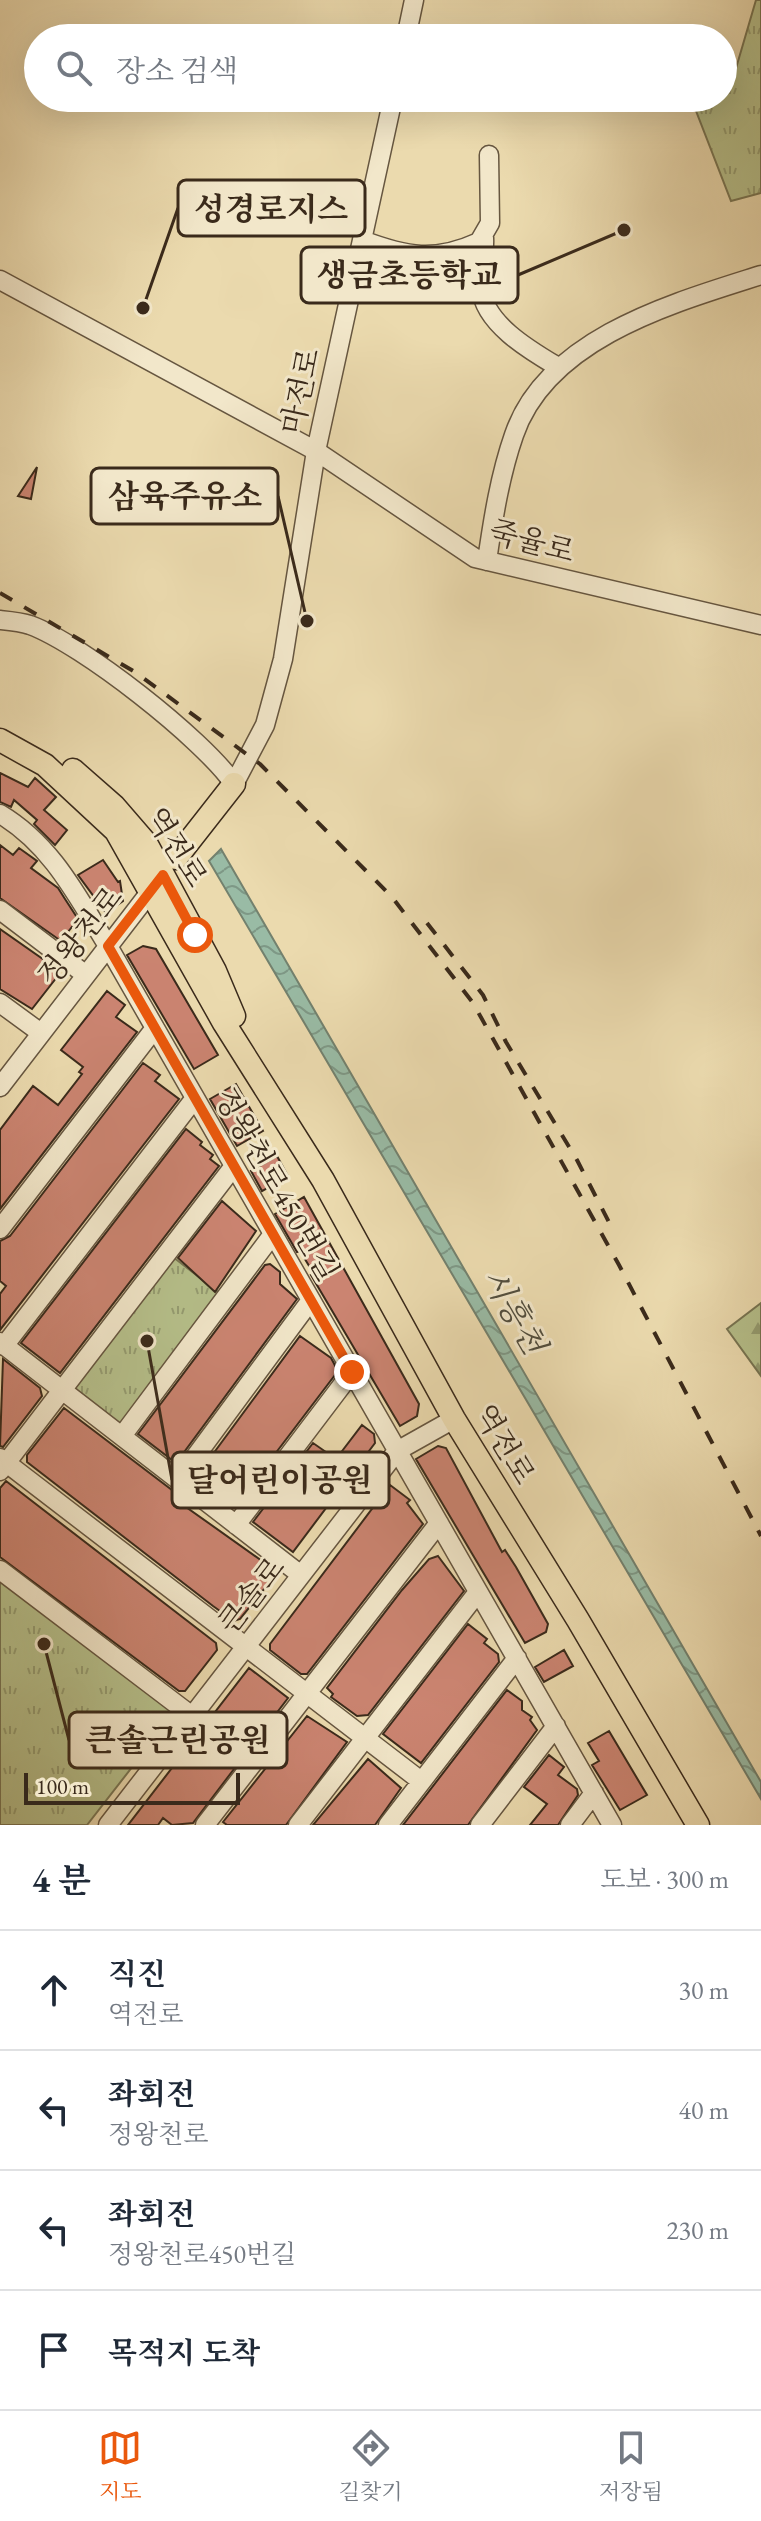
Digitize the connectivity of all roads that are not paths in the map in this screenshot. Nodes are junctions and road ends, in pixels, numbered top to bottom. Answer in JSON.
{"nodes":[{"id":1,"x":414,"y":0,"type":"edge"},
{"id":2,"x":409,"y":24,"type":"edge"},
{"id":3,"x":390,"y":112,"type":"edge"},
{"id":4,"x":489,"y":155,"type":"dead end"},
{"id":5,"x":484,"y":238,"type":"junction"},
{"id":6,"x":362,"y":240,"type":"junction"},
{"id":7,"x":761,"y":275,"type":"edge"},
{"id":8,"x":0,"y":280,"type":"edge"},
{"id":9,"x":558,"y":367,"type":"junction"},
{"id":10,"x":316,"y":451,"type":"junction"},
{"id":11,"x":487,"y":561,"type":"junction"},
{"id":12,"x":0,"y":620,"type":"edge"},
{"id":13,"x":761,"y":625,"type":"edge"},
{"id":14,"x":0,"y":730,"type":"edge"},
{"id":15,"x":0,"y":740,"type":"edge"},
{"id":16,"x":234,"y":784,"type":"junction"},
{"id":17,"x":0,"y":814,"type":"edge"},
{"id":18,"x":163,"y":874,"type":"junction"},
{"id":19,"x":0,"y":910,"type":"edge"},
{"id":20,"x":108,"y":946,"type":"junction"},
{"id":21,"x":86,"y":975,"type":"junction"},
{"id":22,"x":0,"y":1003,"type":"edge"},
{"id":23,"x":155,"y":1028,"type":"junction"},
{"id":24,"x":41,"y":1033,"type":"junction"},
{"id":25,"x":0,"y":1087,"type":"edge"},
{"id":26,"x":195,"y":1098,"type":"junction"},
{"id":27,"x":234,"y":1166,"type":"junction"},
{"id":28,"x":0,"y":1229,"type":"edge"},
{"id":29,"x":273,"y":1234,"type":"junction"},
{"id":30,"x":311,"y":1300,"type":"junction"},
{"id":31,"x":2,"y":1344,"type":"edge"},
{"id":32,"x":352,"y":1372,"type":"junction"},
{"id":33,"x":62,"y":1390,"type":"junction"},
{"id":34,"x":454,"y":1419,"type":"junction"},
{"id":35,"x":122,"y":1436,"type":"junction"},
{"id":36,"x":397,"y":1451,"type":"junction"},
{"id":37,"x":2,"y":1464,"type":"edge"},
{"id":38,"x":178,"y":1480,"type":"junction"},
{"id":39,"x":439,"y":1523,"type":"junction"},
{"id":40,"x":236,"y":1525,"type":"junction"},
{"id":41,"x":0,"y":1570,"type":"edge"},
{"id":42,"x":301,"y":1575,"type":"junction"},
{"id":43,"x":478,"y":1592,"type":"junction"},
{"id":44,"x":246,"y":1647,"type":"junction"},
{"id":45,"x":517,"y":1658,"type":"junction"},
{"id":46,"x":307,"y":1693,"type":"junction"},
{"id":47,"x":192,"y":1716,"type":"junction"},
{"id":48,"x":556,"y":1726,"type":"junction"},
{"id":49,"x":365,"y":1738,"type":"junction"},
{"id":50,"x":421,"y":1781,"type":"junction"},
{"id":51,"x":594,"y":1793,"type":"junction"},
{"id":52,"x":108,"y":1825,"type":"edge"},
{"id":53,"x":205,"y":1825,"type":"edge"},
{"id":54,"x":298,"y":1825,"type":"edge"},
{"id":55,"x":388,"y":1825,"type":"edge"},
{"id":56,"x":480,"y":1825,"type":"edge"},
{"id":57,"x":570,"y":1825,"type":"edge"},
{"id":58,"x":612,"y":1825,"type":"edge"},
{"id":59,"x":698,"y":1825,"type":"edge"}],
"edges":[{"from":1,"to":2,"type":"street"},
{"from":3,"to":6,"type":"street","name":"마전로"},
{"from":4,"to":5,"type":"street"},
{"from":5,"to":6,"type":"street"},
{"from":5,"to":9,"type":"street"},
{"from":6,"to":10,"type":"street","name":"마전로"},
{"from":7,"to":9,"type":"street"},
{"from":8,"to":10,"type":"street","name":"죽율로"},
{"from":9,"to":11,"type":"street"},
{"from":10,"to":11,"type":"street","name":"죽율로"},
{"from":10,"to":16,"type":"street","name":"마전로"},
{"from":11,"to":13,"type":"street","name":"죽율로"},
{"from":12,"to":16,"type":"street"},
{"from":14,"to":18,"type":"main road","name":"역전로"},
{"from":15,"to":18,"type":"main road","name":"역전로"},
{"from":16,"to":18,"type":"main road"},
{"from":17,"to":20,"type":"street","name":"정왕천로450번길"},
{"from":18,"to":20,"type":"street","name":"정왕천로"},
{"from":18,"to":34,"type":"main road","name":"역전로"},
{"from":19,"to":21,"type":"street"},
{"from":20,"to":21,"type":"street","name":"정왕천로"},
{"from":20,"to":23,"type":"street","name":"정왕천로450번길"},
{"from":21,"to":24,"type":"street","name":"정왕천로"},
{"from":22,"to":24,"type":"street"},
{"from":23,"to":26,"type":"street","name":"정왕천로450번길"},
{"from":23,"to":28,"type":"street"},
{"from":24,"to":25,"type":"street","name":"정왕천로"},
{"from":26,"to":27,"type":"street","name":"정왕천로450번길"},
{"from":26,"to":31,"type":"street"},
{"from":27,"to":29,"type":"street","name":"정왕천로450번길"},
{"from":27,"to":33,"type":"street"},
{"from":29,"to":30,"type":"street","name":"정왕천로450번길"},
{"from":29,"to":35,"type":"street"},
{"from":30,"to":32,"type":"street","name":"정왕천로450번길"},
{"from":30,"to":38,"type":"street"},
{"from":31,"to":33,"type":"street"},
{"from":32,"to":36,"type":"street","name":"정왕천로450번길"},
{"from":32,"to":40,"type":"street"},
{"from":33,"to":35,"type":"street"},
{"from":33,"to":37,"type":"street"},
{"from":34,"to":36,"type":"street","name":"큰솔로"},
{"from":34,"to":59,"type":"main road","name":"역전로"},
{"from":35,"to":38,"type":"street"},
{"from":36,"to":39,"type":"street","name":"정왕천로450번길"},
{"from":36,"to":42,"type":"street","name":"큰솔로"},
{"from":37,"to":44,"type":"street"},
{"from":38,"to":40,"type":"street"},
{"from":39,"to":43,"type":"street","name":"정왕천로450번길"},
{"from":39,"to":46,"type":"street"},
{"from":40,"to":42,"type":"street"},
{"from":41,"to":47,"type":"street"},
{"from":42,"to":44,"type":"street","name":"큰솔로"},
{"from":43,"to":45,"type":"street","name":"정왕천로450번길"},
{"from":43,"to":49,"type":"street"},
{"from":44,"to":46,"type":"street"},
{"from":44,"to":47,"type":"street","name":"큰솔로"},
{"from":45,"to":48,"type":"street","name":"정왕천로450번길"},
{"from":45,"to":50,"type":"street"},
{"from":46,"to":49,"type":"street"},
{"from":46,"to":53,"type":"street"},
{"from":47,"to":52,"type":"street","name":"큰솔로"},
{"from":48,"to":51,"type":"street","name":"정왕천로450번길"},
{"from":48,"to":56,"type":"street"},
{"from":49,"to":50,"type":"street"},
{"from":49,"to":54,"type":"street"},
{"from":50,"to":55,"type":"street"},
{"from":51,"to":57,"type":"street"},
{"from":51,"to":58,"type":"street","name":"정왕천로450번길"}]}
